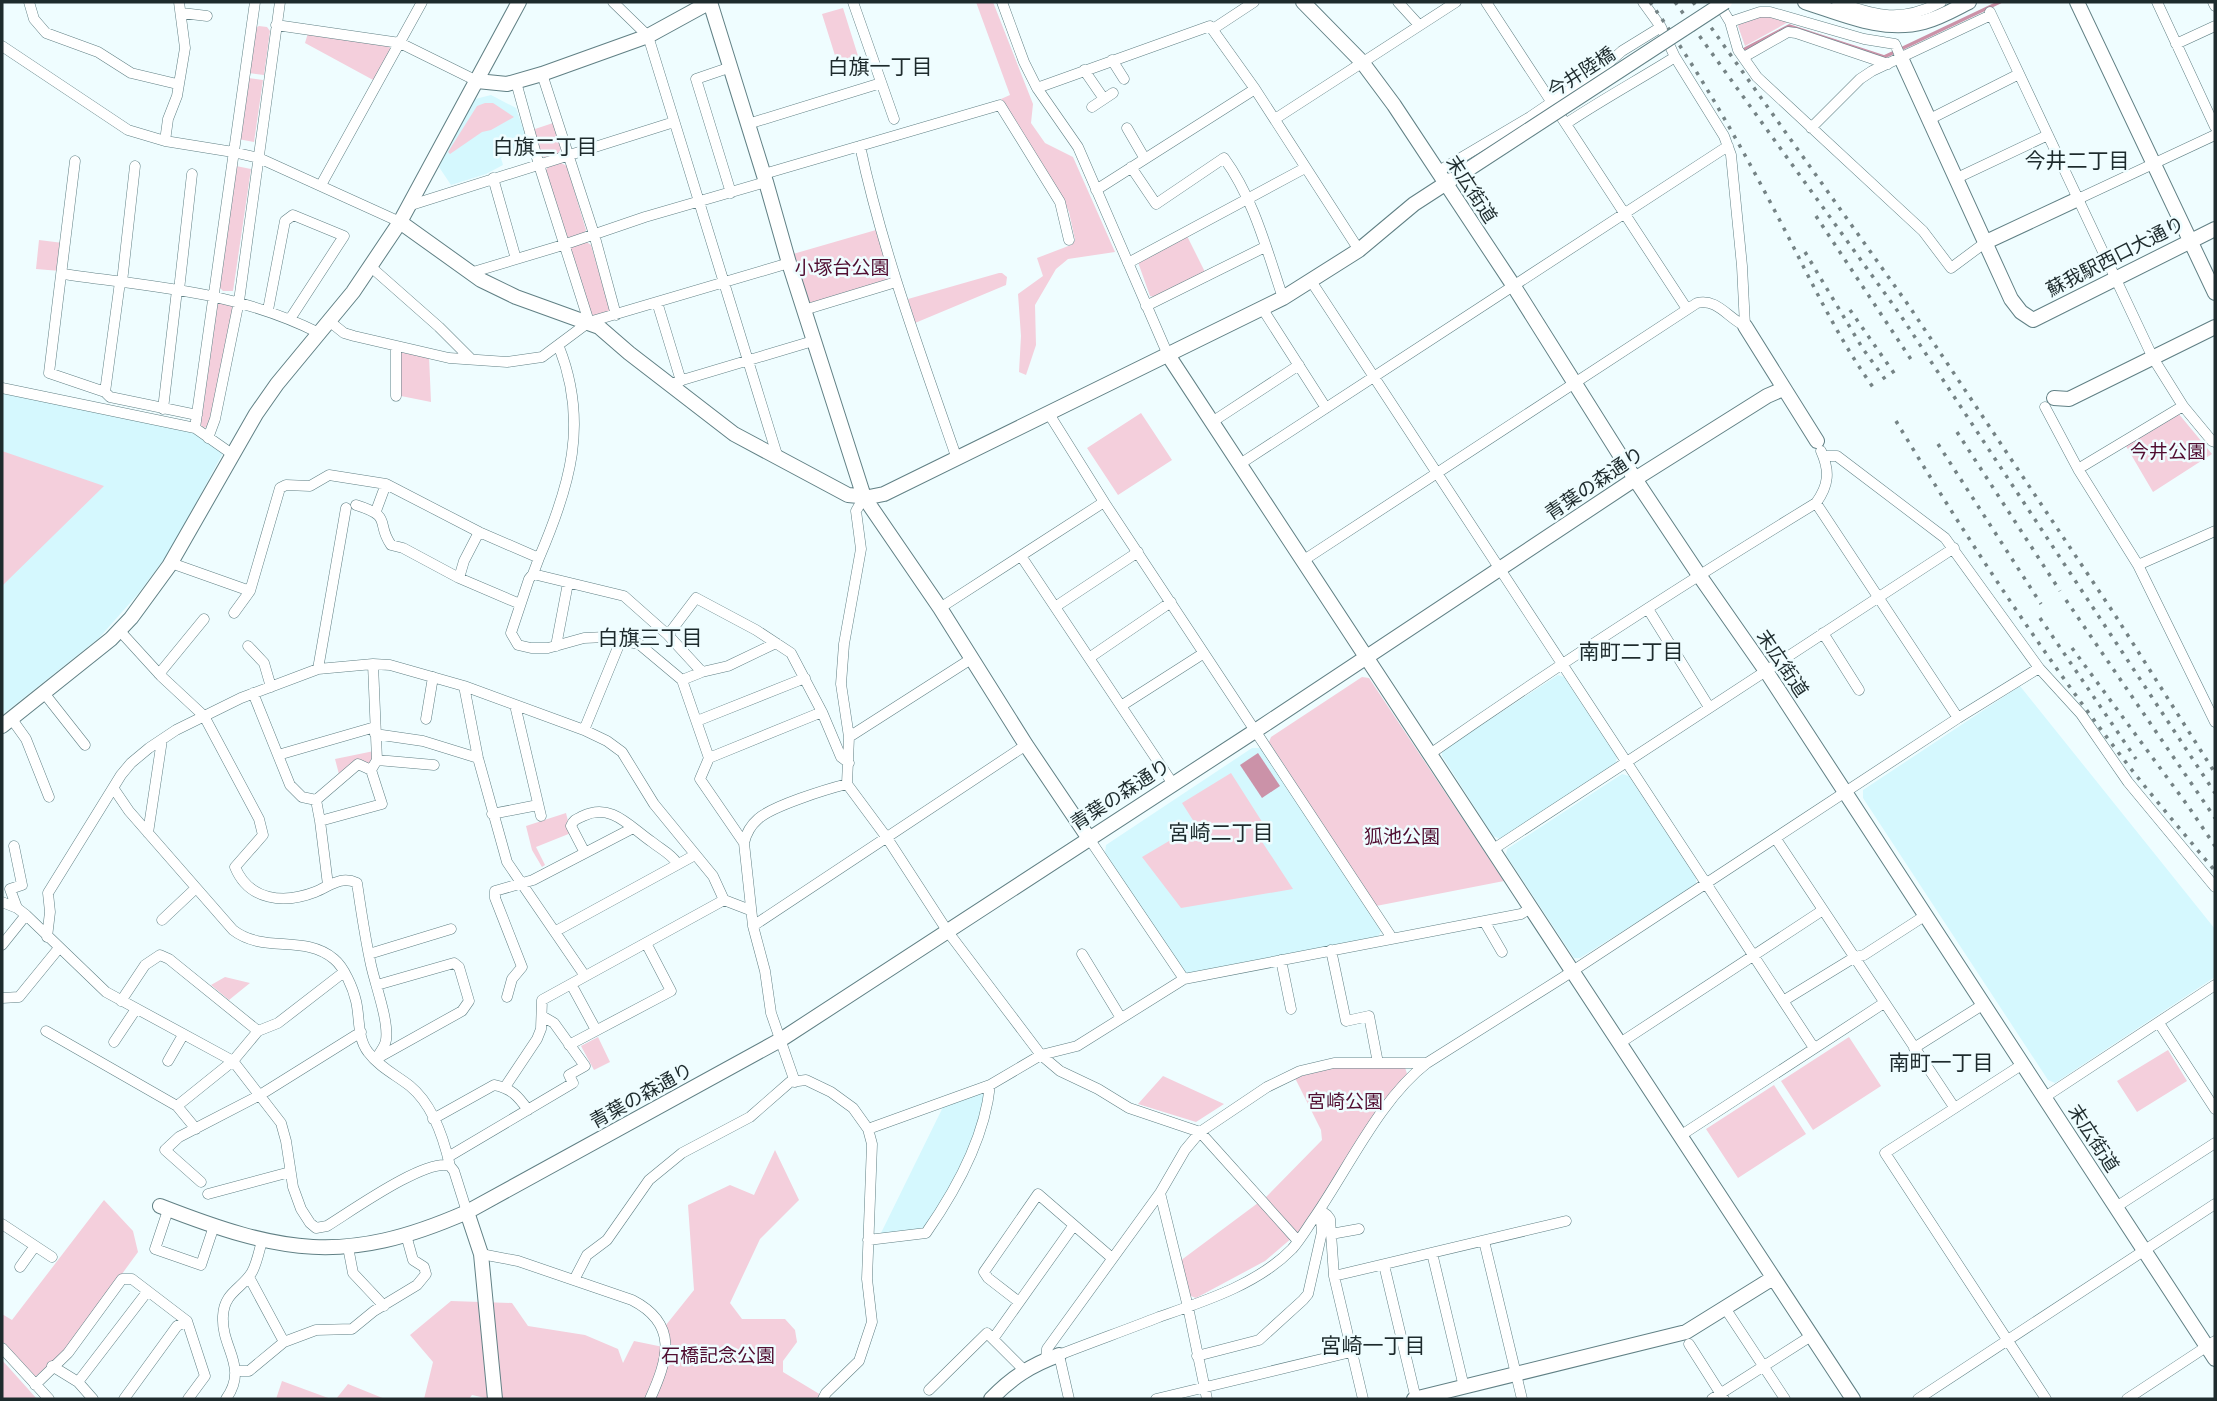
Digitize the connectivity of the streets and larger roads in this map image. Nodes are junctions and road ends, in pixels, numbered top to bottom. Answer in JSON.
{"nodes":[{"id":1,"x":29,"y":2,"type":"edge"},
{"id":2,"x":180,"y":2,"type":"edge"},
{"id":3,"x":255,"y":2,"type":"edge"},
{"id":4,"x":280,"y":2,"type":"edge"},
{"id":5,"x":422,"y":2,"type":"edge"},
{"id":6,"x":519,"y":2,"type":"edge"},
{"id":7,"x":613,"y":2,"type":"edge"},
{"id":8,"x":710,"y":2,"type":"edge"},
{"id":9,"x":853,"y":2,"type":"edge"},
{"id":10,"x":1002,"y":2,"type":"edge"},
{"id":11,"x":1254,"y":2,"type":"edge"},
{"id":12,"x":1303,"y":2,"type":"edge"},
{"id":13,"x":1398,"y":2,"type":"edge"},
{"id":14,"x":1456,"y":2,"type":"edge"},
{"id":15,"x":1486,"y":2,"type":"edge"},
{"id":16,"x":1643,"y":2,"type":"edge"},
{"id":17,"x":1718,"y":2,"type":"edge"},
{"id":18,"x":1725,"y":2,"type":"edge"},
{"id":19,"x":1805,"y":2,"type":"edge"},
{"id":20,"x":1836,"y":2,"type":"edge"},
{"id":21,"x":1909,"y":2,"type":"edge"},
{"id":22,"x":1941,"y":2,"type":"edge"},
{"id":23,"x":1969,"y":2,"type":"edge"},
{"id":24,"x":2077,"y":2,"type":"edge"},
{"id":25,"x":2157,"y":2,"type":"edge"},
{"id":26,"x":182,"y":13,"type":"junction"},
{"id":27,"x":1914,"y":13,"type":"junction"},
{"id":28,"x":206,"y":16,"type":"dead end"},
{"id":29,"x":1730,"y":22,"type":"junction"},
{"id":30,"x":276,"y":25,"type":"junction"},
{"id":31,"x":1419,"y":25,"type":"junction"},
{"id":32,"x":2215,"y":26,"type":"edge"},
{"id":33,"x":1661,"y":27,"type":"junction"},
{"id":34,"x":1213,"y":29,"type":"junction"},
{"id":35,"x":648,"y":36,"type":"junction"},
{"id":36,"x":400,"y":43,"type":"junction"},
{"id":37,"x":2176,"y":44,"type":"junction"},
{"id":38,"x":2,"y":46,"type":"edge"},
{"id":39,"x":1675,"y":57,"type":"junction"},
{"id":40,"x":1744,"y":57,"type":"junction"},
{"id":41,"x":1112,"y":60,"type":"junction"},
{"id":42,"x":1894,"y":61,"type":"junction"},
{"id":43,"x":1362,"y":62,"type":"junction"},
{"id":44,"x":731,"y":67,"type":"junction"},
{"id":45,"x":1084,"y":70,"type":"junction"},
{"id":46,"x":542,"y":74,"type":"junction"},
{"id":47,"x":2019,"y":74,"type":"junction"},
{"id":48,"x":1124,"y":79,"type":"dead end"},
{"id":49,"x":477,"y":81,"type":"junction"},
{"id":50,"x":516,"y":82,"type":"junction"},
{"id":51,"x":881,"y":83,"type":"junction"},
{"id":52,"x":177,"y":84,"type":"junction"},
{"id":53,"x":1037,"y":88,"type":"junction"},
{"id":54,"x":1255,"y":89,"type":"junction"},
{"id":55,"x":1553,"y":103,"type":"junction"},
{"id":56,"x":1092,"y":107,"type":"dead end"},
{"id":57,"x":894,"y":119,"type":"dead end"},
{"id":58,"x":1275,"y":119,"type":"junction"},
{"id":59,"x":1930,"y":119,"type":"junction"},
{"id":60,"x":674,"y":122,"type":"junction"},
{"id":61,"x":1567,"y":123,"type":"junction"},
{"id":62,"x":748,"y":124,"type":"junction"},
{"id":63,"x":2215,"y":127,"type":"edge"},
{"id":64,"x":1127,"y":128,"type":"dead end"},
{"id":65,"x":1811,"y":128,"type":"junction"},
{"id":66,"x":2048,"y":135,"type":"junction"},
{"id":67,"x":2215,"y":135,"type":"edge"},
{"id":68,"x":165,"y":141,"type":"junction"},
{"id":69,"x":860,"y":146,"type":"junction"},
{"id":70,"x":1728,"y":146,"type":"junction"},
{"id":71,"x":233,"y":152,"type":"junction"},
{"id":72,"x":569,"y":155,"type":"junction"},
{"id":73,"x":259,"y":158,"type":"junction"},
{"id":74,"x":1146,"y":159,"type":"junction"},
{"id":75,"x":75,"y":161,"type":"dead end"},
{"id":76,"x":539,"y":164,"type":"junction"},
{"id":77,"x":2154,"y":164,"type":"junction"},
{"id":78,"x":135,"y":166,"type":"dead end"},
{"id":79,"x":1131,"y":167,"type":"junction"},
{"id":80,"x":1305,"y":168,"type":"junction"},
{"id":81,"x":192,"y":174,"type":"dead end"},
{"id":82,"x":1447,"y":177,"type":"junction"},
{"id":83,"x":493,"y":178,"type":"junction"},
{"id":84,"x":765,"y":178,"type":"junction"},
{"id":85,"x":1957,"y":178,"type":"junction"},
{"id":86,"x":321,"y":185,"type":"junction"},
{"id":87,"x":1096,"y":190,"type":"junction"},
{"id":88,"x":731,"y":193,"type":"junction"},
{"id":89,"x":1248,"y":198,"type":"junction"},
{"id":90,"x":2078,"y":200,"type":"junction"},
{"id":91,"x":699,"y":202,"type":"junction"},
{"id":92,"x":408,"y":206,"type":"junction"},
{"id":93,"x":1625,"y":211,"type":"junction"},
{"id":94,"x":400,"y":222,"type":"junction"},
{"id":95,"x":2215,"y":229,"type":"edge"},
{"id":96,"x":594,"y":234,"type":"junction"},
{"id":97,"x":1069,"y":240,"type":"dead end"},
{"id":98,"x":2189,"y":240,"type":"junction"},
{"id":99,"x":1986,"y":242,"type":"junction"},
{"id":100,"x":563,"y":245,"type":"junction"},
{"id":101,"x":1265,"y":247,"type":"junction"},
{"id":102,"x":1359,"y":250,"type":"junction"},
{"id":103,"x":516,"y":259,"type":"junction"},
{"id":104,"x":789,"y":263,"type":"junction"},
{"id":105,"x":1128,"y":263,"type":"junction"},
{"id":106,"x":371,"y":267,"type":"junction"},
{"id":107,"x":470,"y":273,"type":"junction"},
{"id":108,"x":62,"y":274,"type":"junction"},
{"id":109,"x":2115,"y":277,"type":"junction"},
{"id":110,"x":1311,"y":281,"type":"junction"},
{"id":111,"x":121,"y":282,"type":"junction"},
{"id":112,"x":724,"y":282,"type":"junction"},
{"id":113,"x":897,"y":282,"type":"junction"},
{"id":114,"x":1513,"y":285,"type":"junction"},
{"id":115,"x":178,"y":290,"type":"junction"},
{"id":116,"x":2215,"y":293,"type":"edge"},
{"id":117,"x":212,"y":295,"type":"junction"},
{"id":118,"x":1283,"y":298,"type":"junction"},
{"id":119,"x":239,"y":301,"type":"junction"},
{"id":120,"x":657,"y":302,"type":"junction"},
{"id":121,"x":1146,"y":306,"type":"junction"},
{"id":122,"x":1262,"y":308,"type":"junction"},
{"id":123,"x":1687,"y":309,"type":"junction"},
{"id":124,"x":268,"y":310,"type":"junction"},
{"id":125,"x":804,"y":310,"type":"junction"},
{"id":126,"x":616,"y":315,"type":"junction"},
{"id":127,"x":290,"y":319,"type":"junction"},
{"id":128,"x":329,"y":321,"type":"junction"},
{"id":129,"x":589,"y":322,"type":"junction"},
{"id":130,"x":1745,"y":326,"type":"junction"},
{"id":131,"x":2215,"y":327,"type":"edge"},
{"id":132,"x":319,"y":333,"type":"junction"},
{"id":133,"x":813,"y":341,"type":"junction"},
{"id":134,"x":559,"y":346,"type":"junction"},
{"id":135,"x":396,"y":347,"type":"junction"},
{"id":136,"x":1168,"y":355,"type":"junction"},
{"id":137,"x":470,"y":358,"type":"junction"},
{"id":138,"x":2152,"y":358,"type":"junction"},
{"id":139,"x":748,"y":360,"type":"junction"},
{"id":140,"x":1299,"y":365,"type":"junction"},
{"id":141,"x":1374,"y":376,"type":"junction"},
{"id":142,"x":675,"y":382,"type":"junction"},
{"id":143,"x":1575,"y":382,"type":"junction"},
{"id":144,"x":2,"y":388,"type":"edge"},
{"id":145,"x":1783,"y":389,"type":"junction"},
{"id":146,"x":105,"y":392,"type":"junction"},
{"id":147,"x":396,"y":396,"type":"dead end"},
{"id":148,"x":2049,"y":403,"type":"joint"},
{"id":149,"x":2183,"y":406,"type":"junction"},
{"id":150,"x":1326,"y":408,"type":"junction"},
{"id":151,"x":163,"y":409,"type":"junction"},
{"id":152,"x":1049,"y":414,"type":"junction"},
{"id":153,"x":197,"y":415,"type":"junction"},
{"id":154,"x":1212,"y":422,"type":"junction"},
{"id":155,"x":195,"y":428,"type":"junction"},
{"id":156,"x":208,"y":438,"type":"junction"},
{"id":157,"x":1816,"y":441,"type":"joint"},
{"id":158,"x":2215,"y":442,"type":"edge"},
{"id":159,"x":232,"y":454,"type":"junction"},
{"id":160,"x":1823,"y":456,"type":"junction"},
{"id":161,"x":778,"y":458,"type":"junction"},
{"id":162,"x":957,"y":459,"type":"junction"},
{"id":163,"x":1240,"y":464,"type":"junction"},
{"id":164,"x":2078,"y":469,"type":"junction"},
{"id":165,"x":1438,"y":473,"type":"junction"},
{"id":166,"x":1635,"y":479,"type":"junction"},
{"id":167,"x":386,"y":484,"type":"junction"},
{"id":168,"x":864,"y":497,"type":"junction"},
{"id":169,"x":1104,"y":502,"type":"junction"},
{"id":170,"x":1816,"y":503,"type":"junction"},
{"id":171,"x":376,"y":512,"type":"junction"},
{"id":172,"x":2215,"y":531,"type":"edge"},
{"id":173,"x":479,"y":532,"type":"junction"},
{"id":174,"x":1954,"y":548,"type":"junction"},
{"id":175,"x":1138,"y":552,"type":"junction"},
{"id":176,"x":1021,"y":556,"type":"junction"},
{"id":177,"x":539,"y":558,"type":"junction"},
{"id":178,"x":1304,"y":560,"type":"junction"},
{"id":179,"x":172,"y":563,"type":"junction"},
{"id":180,"x":2138,"y":565,"type":"junction"},
{"id":181,"x":1501,"y":569,"type":"junction"},
{"id":182,"x":533,"y":574,"type":"junction"},
{"id":183,"x":1699,"y":575,"type":"junction"},
{"id":184,"x":459,"y":578,"type":"junction"},
{"id":185,"x":568,"y":583,"type":"junction"},
{"id":186,"x":250,"y":591,"type":"junction"},
{"id":187,"x":1880,"y":597,"type":"junction"},
{"id":188,"x":1171,"y":602,"type":"junction"},
{"id":189,"x":520,"y":604,"type":"junction"},
{"id":190,"x":1055,"y":607,"type":"junction"},
{"id":191,"x":940,"y":608,"type":"junction"},
{"id":192,"x":1648,"y":609,"type":"junction"},
{"id":193,"x":234,"y":613,"type":"dead end"},
{"id":194,"x":204,"y":619,"type":"dead end"},
{"id":195,"x":119,"y":631,"type":"junction"},
{"id":196,"x":1823,"y":633,"type":"junction"},
{"id":197,"x":668,"y":635,"type":"junction"},
{"id":198,"x":621,"y":640,"type":"junction"},
{"id":199,"x":776,"y":643,"type":"junction"},
{"id":200,"x":248,"y":646,"type":"dead end"},
{"id":201,"x":556,"y":646,"type":"junction"},
{"id":202,"x":1204,"y":653,"type":"junction"},
{"id":203,"x":1366,"y":657,"type":"junction"},
{"id":204,"x":1089,"y":658,"type":"junction"},
{"id":205,"x":971,"y":659,"type":"junction"},
{"id":206,"x":373,"y":664,"type":"junction"},
{"id":207,"x":1563,"y":664,"type":"junction"},
{"id":208,"x":2039,"y":668,"type":"junction"},
{"id":209,"x":318,"y":670,"type":"junction"},
{"id":210,"x":1766,"y":671,"type":"junction"},
{"id":211,"x":702,"y":672,"type":"junction"},
{"id":212,"x":159,"y":674,"type":"junction"},
{"id":213,"x":433,"y":677,"type":"junction"},
{"id":214,"x":805,"y":678,"type":"junction"},
{"id":215,"x":682,"y":680,"type":"junction"},
{"id":216,"x":464,"y":686,"type":"junction"},
{"id":217,"x":271,"y":687,"type":"junction"},
{"id":218,"x":1859,"y":690,"type":"dead end"},
{"id":219,"x":44,"y":693,"type":"junction"},
{"id":220,"x":253,"y":693,"type":"junction"},
{"id":221,"x":516,"y":705,"type":"junction"},
{"id":222,"x":1121,"y":706,"type":"junction"},
{"id":223,"x":1709,"y":707,"type":"junction"},
{"id":224,"x":822,"y":712,"type":"junction"},
{"id":225,"x":204,"y":716,"type":"junction"},
{"id":226,"x":1958,"y":718,"type":"junction"},
{"id":227,"x":426,"y":719,"type":"dead end"},
{"id":228,"x":7,"y":722,"type":"edge"},
{"id":229,"x":697,"y":722,"type":"junction"},
{"id":230,"x":2215,"y":722,"type":"edge"},
{"id":231,"x":375,"y":730,"type":"junction"},
{"id":232,"x":584,"y":730,"type":"junction"},
{"id":233,"x":1255,"y":731,"type":"junction"},
{"id":234,"x":849,"y":737,"type":"junction"},
{"id":235,"x":162,"y":740,"type":"junction"},
{"id":236,"x":85,"y":745,"type":"dead end"},
{"id":237,"x":1026,"y":745,"type":"junction"},
{"id":238,"x":1430,"y":754,"type":"junction"},
{"id":239,"x":278,"y":755,"type":"junction"},
{"id":240,"x":478,"y":758,"type":"junction"},
{"id":241,"x":709,"y":758,"type":"junction"},
{"id":242,"x":377,"y":760,"type":"junction"},
{"id":243,"x":1627,"y":762,"type":"junction"},
{"id":244,"x":849,"y":763,"type":"junction"},
{"id":245,"x":433,"y":765,"type":"dead end"},
{"id":246,"x":371,"y":771,"type":"junction"},
{"id":247,"x":847,"y":784,"type":"junction"},
{"id":248,"x":1173,"y":784,"type":"junction"},
{"id":249,"x":114,"y":789,"type":"junction"},
{"id":250,"x":1846,"y":794,"type":"junction"},
{"id":251,"x":49,"y":797,"type":"dead end"},
{"id":252,"x":316,"y":800,"type":"junction"},
{"id":253,"x":538,"y":804,"type":"junction"},
{"id":254,"x":492,"y":814,"type":"junction"},
{"id":255,"x":541,"y":816,"type":"dead end"},
{"id":256,"x":320,"y":821,"type":"junction"},
{"id":257,"x":633,"y":828,"type":"junction"},
{"id":258,"x":148,"y":833,"type":"junction"},
{"id":259,"x":887,"y":838,"type":"junction"},
{"id":260,"x":1088,"y":838,"type":"junction"},
{"id":261,"x":1776,"y":839,"type":"junction"},
{"id":262,"x":744,"y":842,"type":"junction"},
{"id":263,"x":14,"y":846,"type":"dead end"},
{"id":264,"x":1492,"y":850,"type":"junction"},
{"id":265,"x":585,"y":853,"type":"junction"},
{"id":266,"x":695,"y":855,"type":"junction"},
{"id":267,"x":677,"y":863,"type":"junction"},
{"id":268,"x":520,"y":884,"type":"junction"},
{"id":269,"x":1707,"y":884,"type":"junction"},
{"id":270,"x":328,"y":885,"type":"junction"},
{"id":271,"x":2215,"y":887,"type":"edge"},
{"id":272,"x":196,"y":888,"type":"junction"},
{"id":273,"x":724,"y":900,"type":"junction"},
{"id":274,"x":2,"y":902,"type":"edge"},
{"id":275,"x":1531,"y":908,"type":"junction"},
{"id":276,"x":750,"y":910,"type":"junction"},
{"id":277,"x":1823,"y":910,"type":"junction"},
{"id":278,"x":21,"y":912,"type":"junction"},
{"id":279,"x":1926,"y":915,"type":"junction"},
{"id":280,"x":162,"y":920,"type":"dead end"},
{"id":281,"x":1485,"y":920,"type":"junction"},
{"id":282,"x":753,"y":926,"type":"junction"},
{"id":283,"x":451,"y":929,"type":"dead end"},
{"id":284,"x":556,"y":931,"type":"junction"},
{"id":285,"x":948,"y":932,"type":"junction"},
{"id":286,"x":47,"y":937,"type":"junction"},
{"id":287,"x":1392,"y":938,"type":"junction"},
{"id":288,"x":646,"y":943,"type":"junction"},
{"id":289,"x":2,"y":945,"type":"edge"},
{"id":290,"x":59,"y":948,"type":"junction"},
{"id":291,"x":1331,"y":950,"type":"junction"},
{"id":292,"x":1502,"y":952,"type":"dead end"},
{"id":293,"x":369,"y":954,"type":"junction"},
{"id":294,"x":1082,"y":954,"type":"dead end"},
{"id":295,"x":1754,"y":955,"type":"junction"},
{"id":296,"x":1855,"y":957,"type":"junction"},
{"id":297,"x":1281,"y":960,"type":"junction"},
{"id":298,"x":344,"y":972,"type":"junction"},
{"id":299,"x":1573,"y":972,"type":"junction"},
{"id":300,"x":586,"y":976,"type":"junction"},
{"id":301,"x":1184,"y":979,"type":"junction"},
{"id":302,"x":571,"y":984,"type":"junction"},
{"id":303,"x":377,"y":985,"type":"junction"},
{"id":304,"x":2215,"y":985,"type":"edge"},
{"id":305,"x":507,"y":997,"type":"dead end"},
{"id":306,"x":2,"y":998,"type":"edge"},
{"id":307,"x":121,"y":1001,"type":"junction"},
{"id":308,"x":1783,"y":1001,"type":"junction"},
{"id":309,"x":1884,"y":1003,"type":"junction"},
{"id":310,"x":1984,"y":1003,"type":"junction"},
{"id":311,"x":136,"y":1009,"type":"junction"},
{"id":312,"x":1290,"y":1009,"type":"dead end"},
{"id":313,"x":542,"y":1016,"type":"junction"},
{"id":314,"x":1121,"y":1018,"type":"junction"},
{"id":315,"x":2159,"y":1023,"type":"junction"},
{"id":316,"x":596,"y":1030,"type":"junction"},
{"id":317,"x":46,"y":1031,"type":"dead end"},
{"id":318,"x":258,"y":1031,"type":"junction"},
{"id":319,"x":360,"y":1032,"type":"junction"},
{"id":320,"x":183,"y":1035,"type":"junction"},
{"id":321,"x":782,"y":1039,"type":"junction"},
{"id":322,"x":114,"y":1042,"type":"dead end"},
{"id":323,"x":1620,"y":1043,"type":"junction"},
{"id":324,"x":569,"y":1045,"type":"junction"},
{"id":325,"x":1814,"y":1048,"type":"junction"},
{"id":326,"x":1914,"y":1048,"type":"junction"},
{"id":327,"x":1041,"y":1055,"type":"junction"},
{"id":328,"x":376,"y":1059,"type":"junction"},
{"id":329,"x":168,"y":1061,"type":"dead end"},
{"id":330,"x":233,"y":1061,"type":"junction"},
{"id":331,"x":1378,"y":1063,"type":"junction"},
{"id":332,"x":1427,"y":1063,"type":"junction"},
{"id":333,"x":2023,"y":1064,"type":"junction"},
{"id":334,"x":795,"y":1082,"type":"junction"},
{"id":335,"x":990,"y":1086,"type":"junction"},
{"id":336,"x":505,"y":1087,"type":"junction"},
{"id":337,"x":260,"y":1095,"type":"junction"},
{"id":338,"x":2045,"y":1097,"type":"junction"},
{"id":339,"x":177,"y":1106,"type":"junction"},
{"id":340,"x":1954,"y":1107,"type":"junction"},
{"id":341,"x":2215,"y":1109,"type":"edge"},
{"id":342,"x":528,"y":1110,"type":"junction"},
{"id":343,"x":433,"y":1119,"type":"junction"},
{"id":344,"x":196,"y":1129,"type":"junction"},
{"id":345,"x":868,"y":1129,"type":"junction"},
{"id":346,"x":1200,"y":1132,"type":"junction"},
{"id":347,"x":1680,"y":1136,"type":"junction"},
{"id":348,"x":2215,"y":1143,"type":"edge"},
{"id":349,"x":449,"y":1162,"type":"junction"},
{"id":350,"x":290,"y":1172,"type":"junction"},
{"id":351,"x":201,"y":1182,"type":"dead end"},
{"id":352,"x":1160,"y":1193,"type":"junction"},
{"id":353,"x":208,"y":1195,"type":"dead end"},
{"id":354,"x":2215,"y":1204,"type":"edge"},
{"id":355,"x":2116,"y":1207,"type":"junction"},
{"id":356,"x":164,"y":1208,"type":"joint"},
{"id":357,"x":1320,"y":1210,"type":"junction"},
{"id":358,"x":467,"y":1212,"type":"junction"},
{"id":359,"x":1566,"y":1221,"type":"dead end"},
{"id":360,"x":310,"y":1223,"type":"junction"},
{"id":361,"x":2,"y":1224,"type":"edge"},
{"id":362,"x":1074,"y":1225,"type":"junction"},
{"id":363,"x":214,"y":1226,"type":"junction"},
{"id":364,"x":1359,"y":1229,"type":"dead end"},
{"id":365,"x":1331,"y":1234,"type":"junction"},
{"id":366,"x":407,"y":1236,"type":"junction"},
{"id":367,"x":868,"y":1240,"type":"junction"},
{"id":368,"x":262,"y":1241,"type":"junction"},
{"id":369,"x":1298,"y":1241,"type":"junction"},
{"id":370,"x":1484,"y":1241,"type":"junction"},
{"id":371,"x":35,"y":1246,"type":"junction"},
{"id":372,"x":348,"y":1247,"type":"junction"},
{"id":373,"x":310,"y":1248,"type":"junction"},
{"id":374,"x":2145,"y":1251,"type":"junction"},
{"id":375,"x":1433,"y":1253,"type":"junction"},
{"id":376,"x":481,"y":1254,"type":"junction"},
{"id":377,"x":52,"y":1257,"type":"dead end"},
{"id":378,"x":1112,"y":1258,"type":"junction"},
{"id":379,"x":1384,"y":1265,"type":"junction"},
{"id":380,"x":20,"y":1267,"type":"dead end"},
{"id":381,"x":1334,"y":1276,"type":"junction"},
{"id":382,"x":248,"y":1277,"type":"junction"},
{"id":383,"x":1773,"y":1278,"type":"junction"},
{"id":384,"x":574,"y":1280,"type":"junction"},
{"id":385,"x":147,"y":1292,"type":"junction"},
{"id":386,"x":1019,"y":1303,"type":"junction"},
{"id":387,"x":384,"y":1306,"type":"junction"},
{"id":388,"x":1188,"y":1307,"type":"junction"},
{"id":389,"x":1725,"y":1308,"type":"junction"},
{"id":390,"x":187,"y":1321,"type":"junction"},
{"id":391,"x":1811,"y":1336,"type":"junction"},
{"id":392,"x":993,"y":1339,"type":"junction"},
{"id":393,"x":2006,"y":1340,"type":"junction"},
{"id":394,"x":284,"y":1342,"type":"junction"},
{"id":395,"x":1689,"y":1344,"type":"dead end"},
{"id":396,"x":2,"y":1348,"type":"edge"},
{"id":397,"x":2213,"y":1349,"type":"edge"},
{"id":398,"x":1351,"y":1352,"type":"junction"},
{"id":399,"x":1197,"y":1356,"type":"junction"},
{"id":400,"x":1052,"y":1357,"type":"junction"},
{"id":401,"x":1764,"y":1365,"type":"junction"},
{"id":402,"x":52,"y":1366,"type":"junction"},
{"id":403,"x":1024,"y":1370,"type":"junction"},
{"id":404,"x":236,"y":1371,"type":"junction"},
{"id":405,"x":1516,"y":1375,"type":"junction"},
{"id":406,"x":78,"y":1382,"type":"junction"},
{"id":407,"x":35,"y":1385,"type":"junction"},
{"id":408,"x":1204,"y":1387,"type":"junction"},
{"id":409,"x":1464,"y":1387,"type":"junction"},
{"id":410,"x":929,"y":1390,"type":"dead end"},
{"id":411,"x":1719,"y":1397,"type":"edge"},
{"id":412,"x":49,"y":1399,"type":"edge"},
{"id":413,"x":93,"y":1399,"type":"edge"},
{"id":414,"x":124,"y":1399,"type":"edge"},
{"id":415,"x":188,"y":1399,"type":"edge"},
{"id":416,"x":226,"y":1399,"type":"edge"},
{"id":417,"x":495,"y":1399,"type":"edge"},
{"id":418,"x":650,"y":1399,"type":"edge"},
{"id":419,"x":823,"y":1399,"type":"edge"},
{"id":420,"x":991,"y":1399,"type":"edge"},
{"id":421,"x":1069,"y":1399,"type":"edge"},
{"id":422,"x":1156,"y":1399,"type":"edge"},
{"id":423,"x":1207,"y":1399,"type":"edge"},
{"id":424,"x":1363,"y":1399,"type":"edge"},
{"id":425,"x":1415,"y":1399,"type":"edge"},
{"id":426,"x":1522,"y":1399,"type":"edge"},
{"id":427,"x":1785,"y":1399,"type":"edge"},
{"id":428,"x":1853,"y":1399,"type":"edge"},
{"id":429,"x":1918,"y":1399,"type":"edge"},
{"id":430,"x":2046,"y":1399,"type":"edge"},
{"id":431,"x":2127,"y":1399,"type":"edge"}],
"edges":[{"from":1,"to":52,"type":"street"},
{"from":2,"to":26,"type":"street"},
{"from":3,"to":71,"type":"street"},
{"from":4,"to":30,"type":"street"},
{"from":5,"to":36,"type":"street"},
{"from":6,"to":49,"type":"street"},
{"from":7,"to":35,"type":"street"},
{"from":8,"to":35,"type":"street"},
{"from":8,"to":44,"type":"street"},
{"from":9,"to":51,"type":"street"},
{"from":10,"to":53,"type":"street"},
{"from":11,"to":34,"type":"street"},
{"from":12,"to":43,"type":"street","name":"末広街道"},
{"from":13,"to":31,"type":"street"},
{"from":14,"to":31,"type":"street"},
{"from":15,"to":55,"type":"street"},
{"from":16,"to":33,"type":"street"},
{"from":17,"to":29,"type":"street"},
{"from":18,"to":82,"type":"street","name":"今井陸橋","bridge":true},
{"from":19,"to":23,"type":"street"},
{"from":20,"to":27,"type":"street"},
{"from":21,"to":27,"type":"street"},
{"from":22,"to":27,"type":"street"},
{"from":24,"to":77,"type":"street"},
{"from":25,"to":37,"type":"street"},
{"from":26,"to":28,"type":"street"},
{"from":26,"to":52,"type":"street"},
{"from":29,"to":40,"type":"street"},
{"from":29,"to":42,"type":"street"},
{"from":30,"to":36,"type":"street"},
{"from":30,"to":73,"type":"street"},
{"from":31,"to":43,"type":"street"},
{"from":32,"to":37,"type":"street"},
{"from":33,"to":39,"type":"street"},
{"from":33,"to":55,"type":"street"},
{"from":34,"to":41,"type":"street"},
{"from":34,"to":54,"type":"street"},
{"from":35,"to":46,"type":"street"},
{"from":35,"to":60,"type":"street"},
{"from":36,"to":49,"type":"street"},
{"from":36,"to":86,"type":"street"},
{"from":37,"to":63,"type":"street"},
{"from":38,"to":68,"type":"street"},
{"from":39,"to":61,"type":"street"},
{"from":39,"to":70,"type":"street"},
{"from":40,"to":42,"type":"street"},
{"from":40,"to":65,"type":"street"},
{"from":41,"to":45,"type":"street"},
{"from":41,"to":48,"type":"street"},
{"from":42,"to":47,"type":"street"},
{"from":42,"to":59,"type":"street"},
{"from":42,"to":65,"type":"street"},
{"from":43,"to":58,"type":"street"},
{"from":43,"to":82,"type":"street","name":"末広街道"},
{"from":44,"to":62,"type":"street"},
{"from":44,"to":88,"type":"street"},
{"from":45,"to":53,"type":"street"},
{"from":45,"to":56,"type":"street"},
{"from":46,"to":50,"type":"street"},
{"from":46,"to":72,"type":"street"},
{"from":47,"to":59,"type":"street"},
{"from":47,"to":66,"type":"street"},
{"from":49,"to":50,"type":"street"},
{"from":49,"to":92,"type":"street"},
{"from":50,"to":76,"type":"street"},
{"from":51,"to":57,"type":"street"},
{"from":51,"to":62,"type":"street"},
{"from":52,"to":68,"type":"street"},
{"from":53,"to":87,"type":"street"},
{"from":54,"to":58,"type":"street"},
{"from":54,"to":74,"type":"street"},
{"from":55,"to":61,"type":"street"},
{"from":55,"to":82,"type":"street"},
{"from":58,"to":80,"type":"street"},
{"from":59,"to":85,"type":"street"},
{"from":60,"to":72,"type":"street"},
{"from":60,"to":91,"type":"street"},
{"from":61,"to":93,"type":"street"},
{"from":62,"to":84,"type":"street"},
{"from":64,"to":74,"type":"street"},
{"from":65,"to":99,"type":"street"},
{"from":66,"to":85,"type":"street"},
{"from":66,"to":90,"type":"street"},
{"from":67,"to":77,"type":"street"},
{"from":68,"to":71,"type":"street"},
{"from":69,"to":84,"type":"street"},
{"from":69,"to":97,"type":"street"},
{"from":69,"to":113,"type":"street"},
{"from":70,"to":93,"type":"street"},
{"from":70,"to":130,"type":"street"},
{"from":71,"to":73,"type":"street"},
{"from":71,"to":117,"type":"street"},
{"from":72,"to":76,"type":"street"},
{"from":72,"to":96,"type":"street"},
{"from":73,"to":86,"type":"street"},
{"from":73,"to":119,"type":"street"},
{"from":74,"to":79,"type":"street"},
{"from":75,"to":108,"type":"street"},
{"from":76,"to":83,"type":"street"},
{"from":76,"to":100,"type":"street"},
{"from":77,"to":90,"type":"street"},
{"from":77,"to":98,"type":"street"},
{"from":78,"to":111,"type":"street"},
{"from":79,"to":87,"type":"street"},
{"from":79,"to":89,"type":"street"},
{"from":80,"to":89,"type":"street"},
{"from":80,"to":102,"type":"street"},
{"from":81,"to":115,"type":"street"},
{"from":82,"to":102,"type":"street","name":"今井陸橋"},
{"from":82,"to":114,"type":"street","name":"末広街道"},
{"from":83,"to":92,"type":"street"},
{"from":83,"to":103,"type":"street"},
{"from":84,"to":88,"type":"street"},
{"from":84,"to":104,"type":"street"},
{"from":85,"to":99,"type":"street"},
{"from":86,"to":94,"type":"street"},
{"from":87,"to":105,"type":"street"},
{"from":88,"to":91,"type":"street"},
{"from":89,"to":101,"type":"street"},
{"from":89,"to":105,"type":"street"},
{"from":90,"to":99,"type":"street"},
{"from":90,"to":109,"type":"street"},
{"from":91,"to":96,"type":"street"},
{"from":91,"to":112,"type":"street"},
{"from":92,"to":94,"type":"street"},
{"from":93,"to":114,"type":"street"},
{"from":93,"to":123,"type":"street"},
{"from":94,"to":106,"type":"street"},
{"from":94,"to":107,"type":"street"},
{"from":95,"to":98,"type":"street","name":"蘇我駅西口大通り"},
{"from":96,"to":100,"type":"street"},
{"from":96,"to":126,"type":"street"},
{"from":98,"to":109,"type":"street","name":"蘇我駅西口大通り"},
{"from":98,"to":116,"type":"street"},
{"from":99,"to":109,"type":"street","name":"蘇我駅西口大通り"},
{"from":100,"to":103,"type":"street"},
{"from":100,"to":129,"type":"street"},
{"from":101,"to":118,"type":"street"},
{"from":101,"to":121,"type":"street"},
{"from":102,"to":110,"type":"street","name":"今井陸橋"},
{"from":103,"to":107,"type":"street"},
{"from":104,"to":112,"type":"street"},
{"from":104,"to":125,"type":"street"},
{"from":105,"to":121,"type":"street"},
{"from":106,"to":128,"type":"street"},
{"from":106,"to":137,"type":"street"},
{"from":107,"to":129,"type":"street"},
{"from":108,"to":111,"type":"street"},
{"from":108,"to":146,"type":"street"},
{"from":109,"to":138,"type":"street"},
{"from":110,"to":118,"type":"street","name":"今井陸橋"},
{"from":110,"to":141,"type":"street"},
{"from":111,"to":115,"type":"street"},
{"from":111,"to":146,"type":"street"},
{"from":112,"to":120,"type":"street"},
{"from":112,"to":139,"type":"street"},
{"from":113,"to":125,"type":"street"},
{"from":113,"to":162,"type":"street"},
{"from":114,"to":141,"type":"street"},
{"from":114,"to":143,"type":"street","name":"末広街道"},
{"from":115,"to":117,"type":"street"},
{"from":115,"to":151,"type":"street"},
{"from":117,"to":119,"type":"street"},
{"from":117,"to":153,"type":"street"},
{"from":118,"to":122,"type":"street","name":"今井陸橋"},
{"from":119,"to":124,"type":"street"},
{"from":119,"to":156,"type":"street"},
{"from":120,"to":126,"type":"street"},
{"from":120,"to":142,"type":"street"},
{"from":121,"to":136,"type":"street"},
{"from":122,"to":136,"type":"street","name":"今井陸橋"},
{"from":122,"to":140,"type":"street"},
{"from":123,"to":130,"type":"street"},
{"from":123,"to":143,"type":"street"},
{"from":124,"to":127,"type":"street"},
{"from":124,"to":127,"type":"street"},
{"from":125,"to":133,"type":"street"},
{"from":126,"to":129,"type":"street"},
{"from":127,"to":132,"type":"street"},
{"from":128,"to":132,"type":"street"},
{"from":128,"to":135,"type":"street"},
{"from":129,"to":134,"type":"street"},
{"from":129,"to":142,"type":"street"},
{"from":130,"to":145,"type":"street"},
{"from":131,"to":138,"type":"street"},
{"from":132,"to":159,"type":"street"},
{"from":133,"to":139,"type":"street"},
{"from":133,"to":168,"type":"street"},
{"from":134,"to":137,"type":"street"},
{"from":134,"to":177,"type":"street"},
{"from":135,"to":137,"type":"street"},
{"from":135,"to":147,"type":"street"},
{"from":136,"to":152,"type":"street","name":"今井陸橋"},
{"from":136,"to":154,"type":"street"},
{"from":138,"to":148,"type":"street"},
{"from":138,"to":149,"type":"street"},
{"from":139,"to":142,"type":"street"},
{"from":139,"to":161,"type":"street"},
{"from":140,"to":150,"type":"street"},
{"from":140,"to":154,"type":"street"},
{"from":141,"to":150,"type":"street"},
{"from":141,"to":165,"type":"street"},
{"from":142,"to":161,"type":"street"},
{"from":143,"to":165,"type":"street"},
{"from":143,"to":166,"type":"street","name":"末広街道"},
{"from":144,"to":155,"type":"street"},
{"from":145,"to":157,"type":"street"},
{"from":145,"to":166,"type":"street","name":"青葉の森通り"},
{"from":146,"to":151,"type":"street"},
{"from":148,"to":164,"type":"street"},
{"from":149,"to":158,"type":"street"},
{"from":149,"to":164,"type":"street"},
{"from":150,"to":163,"type":"street"},
{"from":151,"to":153,"type":"street"},
{"from":152,"to":162,"type":"street","name":"今井陸橋"},
{"from":152,"to":169,"type":"street"},
{"from":153,"to":155,"type":"street"},
{"from":154,"to":163,"type":"street"},
{"from":155,"to":156,"type":"street"},
{"from":156,"to":159,"type":"street"},
{"from":157,"to":160,"type":"street"},
{"from":159,"to":179,"type":"street"},
{"from":160,"to":170,"type":"street"},
{"from":160,"to":174,"type":"street"},
{"from":161,"to":168,"type":"street"},
{"from":162,"to":168,"type":"street","name":"今井陸橋"},
{"from":163,"to":178,"type":"street"},
{"from":164,"to":180,"type":"street"},
{"from":165,"to":178,"type":"street"},
{"from":165,"to":181,"type":"street"},
{"from":166,"to":181,"type":"street","name":"青葉の森通り"},
{"from":166,"to":183,"type":"street","name":"末広街道"},
{"from":167,"to":171,"type":"street"},
{"from":167,"to":173,"type":"street"},
{"from":167,"to":186,"type":"street"},
{"from":168,"to":191,"type":"street"},
{"from":168,"to":234,"type":"street"},
{"from":169,"to":175,"type":"street"},
{"from":169,"to":176,"type":"street"},
{"from":170,"to":183,"type":"street"},
{"from":170,"to":187,"type":"street"},
{"from":171,"to":184,"type":"street"},
{"from":171,"to":209,"type":"street"},
{"from":172,"to":180,"type":"street"},
{"from":173,"to":177,"type":"street"},
{"from":173,"to":184,"type":"street"},
{"from":174,"to":187,"type":"street"},
{"from":174,"to":208,"type":"street"},
{"from":175,"to":188,"type":"street"},
{"from":175,"to":190,"type":"street"},
{"from":176,"to":190,"type":"street"},
{"from":176,"to":191,"type":"street"},
{"from":177,"to":182,"type":"street"},
{"from":178,"to":203,"type":"street"},
{"from":179,"to":186,"type":"street"},
{"from":179,"to":195,"type":"street"},
{"from":180,"to":230,"type":"street"},
{"from":181,"to":203,"type":"street","name":"青葉の森通り"},
{"from":181,"to":207,"type":"street"},
{"from":182,"to":185,"type":"street"},
{"from":182,"to":189,"type":"street"},
{"from":183,"to":192,"type":"street"},
{"from":183,"to":210,"type":"street","name":"末広街道"},
{"from":184,"to":189,"type":"street"},
{"from":185,"to":197,"type":"street"},
{"from":185,"to":201,"type":"street"},
{"from":186,"to":193,"type":"street"},
{"from":187,"to":196,"type":"street"},
{"from":187,"to":226,"type":"street"},
{"from":188,"to":202,"type":"street"},
{"from":188,"to":204,"type":"street"},
{"from":189,"to":201,"type":"street"},
{"from":190,"to":204,"type":"street"},
{"from":191,"to":205,"type":"street"},
{"from":192,"to":207,"type":"street"},
{"from":192,"to":223,"type":"street"},
{"from":194,"to":212,"type":"street"},
{"from":195,"to":212,"type":"street"},
{"from":195,"to":219,"type":"street"},
{"from":196,"to":210,"type":"street"},
{"from":196,"to":218,"type":"street"},
{"from":197,"to":199,"type":"street"},
{"from":197,"to":211,"type":"street"},
{"from":198,"to":201,"type":"street"},
{"from":198,"to":215,"type":"street"},
{"from":198,"to":232,"type":"street"},
{"from":199,"to":211,"type":"street"},
{"from":199,"to":214,"type":"street"},
{"from":200,"to":217,"type":"street"},
{"from":202,"to":222,"type":"street"},
{"from":202,"to":233,"type":"street"},
{"from":203,"to":233,"type":"street","name":"青葉の森通り"},
{"from":203,"to":238,"type":"street"},
{"from":204,"to":222,"type":"street"},
{"from":205,"to":234,"type":"street"},
{"from":205,"to":237,"type":"street"},
{"from":206,"to":209,"type":"street"},
{"from":206,"to":213,"type":"street"},
{"from":206,"to":231,"type":"street"},
{"from":207,"to":238,"type":"street"},
{"from":207,"to":243,"type":"street"},
{"from":208,"to":226,"type":"street"},
{"from":208,"to":271,"type":"street"},
{"from":209,"to":217,"type":"street"},
{"from":210,"to":223,"type":"street"},
{"from":210,"to":250,"type":"street","name":"末広街道"},
{"from":211,"to":215,"type":"street"},
{"from":212,"to":225,"type":"street"},
{"from":213,"to":216,"type":"street"},
{"from":213,"to":227,"type":"street"},
{"from":214,"to":224,"type":"street"},
{"from":214,"to":229,"type":"street"},
{"from":215,"to":229,"type":"street"},
{"from":216,"to":221,"type":"street"},
{"from":216,"to":240,"type":"street"},
{"from":217,"to":220,"type":"street"},
{"from":219,"to":228,"type":"street"},
{"from":219,"to":236,"type":"street"},
{"from":220,"to":225,"type":"street"},
{"from":220,"to":239,"type":"street"},
{"from":221,"to":232,"type":"street"},
{"from":221,"to":253,"type":"street"},
{"from":222,"to":248,"type":"street"},
{"from":223,"to":243,"type":"street"},
{"from":224,"to":241,"type":"street"},
{"from":224,"to":244,"type":"street"},
{"from":225,"to":235,"type":"street"},
{"from":225,"to":270,"type":"street"},
{"from":226,"to":250,"type":"street"},
{"from":228,"to":251,"type":"street"},
{"from":229,"to":241,"type":"street"},
{"from":231,"to":239,"type":"street"},
{"from":231,"to":240,"type":"street"},
{"from":231,"to":242,"type":"street"},
{"from":232,"to":266,"type":"street"},
{"from":233,"to":248,"type":"street","name":"青葉の森通り"},
{"from":233,"to":287,"type":"street"},
{"from":234,"to":244,"type":"street"},
{"from":235,"to":249,"type":"street"},
{"from":235,"to":258,"type":"street"},
{"from":237,"to":259,"type":"street"},
{"from":237,"to":260,"type":"street"},
{"from":238,"to":264,"type":"street"},
{"from":239,"to":252,"type":"street"},
{"from":240,"to":254,"type":"street"},
{"from":241,"to":262,"type":"street"},
{"from":242,"to":245,"type":"street"},
{"from":242,"to":246,"type":"street"},
{"from":243,"to":264,"type":"street"},
{"from":243,"to":269,"type":"street"},
{"from":244,"to":247,"type":"street"},
{"from":246,"to":252,"type":"street"},
{"from":246,"to":256,"type":"street"},
{"from":247,"to":259,"type":"street"},
{"from":247,"to":262,"type":"street"},
{"from":248,"to":260,"type":"street","name":"青葉の森通り"},
{"from":249,"to":258,"type":"street"},
{"from":249,"to":286,"type":"street"},
{"from":250,"to":261,"type":"street"},
{"from":250,"to":279,"type":"street","name":"末広街道"},
{"from":252,"to":256,"type":"street"},
{"from":253,"to":254,"type":"street"},
{"from":253,"to":255,"type":"street"},
{"from":254,"to":268,"type":"street"},
{"from":256,"to":270,"type":"street"},
{"from":257,"to":265,"type":"street"},
{"from":257,"to":265,"type":"street"},
{"from":257,"to":267,"type":"street"},
{"from":258,"to":272,"type":"street"},
{"from":259,"to":282,"type":"street"},
{"from":259,"to":285,"type":"street"},
{"from":260,"to":285,"type":"street","name":"青葉の森通り"},
{"from":260,"to":301,"type":"street"},
{"from":261,"to":269,"type":"street"},
{"from":261,"to":277,"type":"street"},
{"from":262,"to":276,"type":"street"},
{"from":263,"to":278,"type":"street"},
{"from":264,"to":275,"type":"street"},
{"from":265,"to":268,"type":"street"},
{"from":266,"to":267,"type":"street"},
{"from":266,"to":273,"type":"street"},
{"from":267,"to":284,"type":"street"},
{"from":268,"to":284,"type":"street"},
{"from":268,"to":305,"type":"street"},
{"from":269,"to":295,"type":"street"},
{"from":269,"to":299,"type":"street"},
{"from":270,"to":293,"type":"street"},
{"from":272,"to":280,"type":"street"},
{"from":272,"to":298,"type":"street"},
{"from":273,"to":276,"type":"street"},
{"from":273,"to":288,"type":"street"},
{"from":274,"to":278,"type":"street"},
{"from":275,"to":281,"type":"street"},
{"from":275,"to":299,"type":"street"},
{"from":276,"to":282,"type":"street"},
{"from":277,"to":295,"type":"street"},
{"from":277,"to":296,"type":"street"},
{"from":278,"to":286,"type":"street"},
{"from":278,"to":289,"type":"street"},
{"from":279,"to":296,"type":"street"},
{"from":279,"to":310,"type":"street","name":"末広街道"},
{"from":281,"to":287,"type":"street"},
{"from":281,"to":292,"type":"street"},
{"from":282,"to":321,"type":"street"},
{"from":283,"to":293,"type":"street"},
{"from":284,"to":300,"type":"street"},
{"from":285,"to":321,"type":"street","name":"青葉の森通り"},
{"from":285,"to":327,"type":"street"},
{"from":286,"to":290,"type":"street"},
{"from":287,"to":291,"type":"street"},
{"from":288,"to":300,"type":"street"},
{"from":288,"to":316,"type":"street"},
{"from":290,"to":306,"type":"street"},
{"from":290,"to":307,"type":"street"},
{"from":291,"to":297,"type":"street"},
{"from":291,"to":331,"type":"street"},
{"from":293,"to":303,"type":"street"},
{"from":294,"to":314,"type":"street"},
{"from":295,"to":308,"type":"street"},
{"from":295,"to":323,"type":"street"},
{"from":296,"to":308,"type":"street"},
{"from":296,"to":309,"type":"street"},
{"from":297,"to":301,"type":"street"},
{"from":297,"to":312,"type":"street"},
{"from":298,"to":318,"type":"street"},
{"from":298,"to":319,"type":"street"},
{"from":299,"to":323,"type":"street"},
{"from":299,"to":332,"type":"street"},
{"from":300,"to":302,"type":"street"},
{"from":301,"to":314,"type":"street"},
{"from":302,"to":313,"type":"street"},
{"from":302,"to":316,"type":"street"},
{"from":303,"to":328,"type":"street"},
{"from":303,"to":328,"type":"street"},
{"from":304,"to":315,"type":"street"},
{"from":307,"to":311,"type":"street"},
{"from":307,"to":318,"type":"street"},
{"from":308,"to":325,"type":"street"},
{"from":309,"to":325,"type":"street"},
{"from":309,"to":326,"type":"street"},
{"from":310,"to":326,"type":"street"},
{"from":310,"to":333,"type":"street","name":"末広街道"},
{"from":311,"to":320,"type":"street"},
{"from":311,"to":322,"type":"street"},
{"from":313,"to":324,"type":"street"},
{"from":313,"to":336,"type":"street"},
{"from":314,"to":327,"type":"street"},
{"from":315,"to":338,"type":"street"},
{"from":315,"to":341,"type":"street"},
{"from":316,"to":324,"type":"street"},
{"from":317,"to":339,"type":"street"},
{"from":318,"to":330,"type":"street"},
{"from":319,"to":328,"type":"street"},
{"from":319,"to":337,"type":"street"},
{"from":320,"to":329,"type":"street"},
{"from":320,"to":330,"type":"street"},
{"from":321,"to":334,"type":"street"},
{"from":321,"to":358,"type":"street","name":"青葉の森通り"},
{"from":323,"to":347,"type":"street"},
{"from":324,"to":342,"type":"street"},
{"from":325,"to":347,"type":"street"},
{"from":326,"to":340,"type":"street"},
{"from":327,"to":335,"type":"street"},
{"from":327,"to":346,"type":"street"},
{"from":328,"to":343,"type":"street"},
{"from":330,"to":337,"type":"street"},
{"from":330,"to":339,"type":"street"},
{"from":331,"to":332,"type":"street"},
{"from":331,"to":346,"type":"street"},
{"from":332,"to":357,"type":"street"},
{"from":333,"to":338,"type":"street","name":"末広街道"},
{"from":333,"to":340,"type":"street"},
{"from":334,"to":345,"type":"street"},
{"from":334,"to":384,"type":"street"},
{"from":335,"to":345,"type":"street"},
{"from":335,"to":367,"type":"street"},
{"from":336,"to":342,"type":"street"},
{"from":336,"to":343,"type":"street"},
{"from":337,"to":344,"type":"street"},
{"from":337,"to":350,"type":"street"},
{"from":338,"to":355,"type":"street","name":"末広街道"},
{"from":339,"to":344,"type":"street"},
{"from":340,"to":393,"type":"street"},
{"from":342,"to":349,"type":"street"},
{"from":343,"to":349,"type":"street"},
{"from":344,"to":351,"type":"street"},
{"from":345,"to":367,"type":"street"},
{"from":346,"to":352,"type":"street"},
{"from":346,"to":369,"type":"street"},
{"from":347,"to":383,"type":"street"},
{"from":348,"to":355,"type":"street"},
{"from":349,"to":358,"type":"street"},
{"from":349,"to":360,"type":"street"},
{"from":350,"to":353,"type":"street"},
{"from":350,"to":360,"type":"street"},
{"from":352,"to":378,"type":"street"},
{"from":352,"to":388,"type":"street"},
{"from":354,"to":374,"type":"street"},
{"from":355,"to":374,"type":"street","name":"末広街道"},
{"from":356,"to":363,"type":"street","name":"青葉の森通り"},
{"from":356,"to":363,"type":"street"},
{"from":357,"to":365,"type":"street"},
{"from":357,"to":369,"type":"street"},
{"from":357,"to":399,"type":"street"},
{"from":358,"to":366,"type":"street","name":"青葉の森通り"},
{"from":358,"to":376,"type":"street"},
{"from":359,"to":370,"type":"street"},
{"from":360,"to":373,"type":"street"},
{"from":361,"to":371,"type":"street"},
{"from":362,"to":378,"type":"street"},
{"from":362,"to":386,"type":"street"},
{"from":362,"to":386,"type":"street"},
{"from":363,"to":368,"type":"street","name":"青葉の森通り"},
{"from":364,"to":365,"type":"street"},
{"from":365,"to":381,"type":"street"},
{"from":366,"to":372,"type":"street","name":"青葉の森通り"},
{"from":366,"to":387,"type":"street"},
{"from":367,"to":419,"type":"street"},
{"from":368,"to":373,"type":"street","name":"青葉の森通り"},
{"from":368,"to":382,"type":"street"},
{"from":369,"to":388,"type":"street"},
{"from":370,"to":375,"type":"street"},
{"from":370,"to":405,"type":"street"},
{"from":371,"to":377,"type":"street"},
{"from":371,"to":380,"type":"street"},
{"from":372,"to":373,"type":"street","name":"青葉の森通り"},
{"from":372,"to":387,"type":"street"},
{"from":374,"to":393,"type":"street"},
{"from":374,"to":397,"type":"street","name":"末広街道"},
{"from":375,"to":379,"type":"street"},
{"from":375,"to":409,"type":"street"},
{"from":376,"to":384,"type":"street"},
{"from":376,"to":417,"type":"street"},
{"from":378,"to":400,"type":"street"},
{"from":379,"to":381,"type":"street"},
{"from":379,"to":425,"type":"street"},
{"from":381,"to":398,"type":"street"},
{"from":382,"to":394,"type":"street"},
{"from":382,"to":404,"type":"street"},
{"from":383,"to":389,"type":"street"},
{"from":383,"to":391,"type":"street"},
{"from":384,"to":418,"type":"street"},
{"from":385,"to":390,"type":"street"},
{"from":385,"to":402,"type":"street"},
{"from":385,"to":406,"type":"street"},
{"from":386,"to":392,"type":"street"},
{"from":387,"to":394,"type":"street"},
{"from":388,"to":399,"type":"street"},
{"from":388,"to":400,"type":"street"},
{"from":389,"to":401,"type":"street"},
{"from":389,"to":405,"type":"street"},
{"from":390,"to":414,"type":"street"},
{"from":390,"to":415,"type":"street"},
{"from":391,"to":401,"type":"street"},
{"from":391,"to":428,"type":"street"},
{"from":392,"to":403,"type":"street"},
{"from":392,"to":410,"type":"street"},
{"from":393,"to":429,"type":"street"},
{"from":393,"to":430,"type":"street"},
{"from":394,"to":404,"type":"street"},
{"from":395,"to":411,"type":"street"},
{"from":396,"to":407,"type":"street"},
{"from":397,"to":431,"type":"street"},
{"from":398,"to":408,"type":"street"},
{"from":398,"to":424,"type":"street"},
{"from":399,"to":408,"type":"street"},
{"from":400,"to":403,"type":"street"},
{"from":400,"to":421,"type":"street"},
{"from":401,"to":411,"type":"street"},
{"from":401,"to":427,"type":"street"},
{"from":402,"to":406,"type":"street"},
{"from":402,"to":407,"type":"street"},
{"from":403,"to":420,"type":"street"},
{"from":404,"to":416,"type":"street"},
{"from":405,"to":409,"type":"street"},
{"from":405,"to":426,"type":"street"},
{"from":406,"to":413,"type":"street"},
{"from":407,"to":412,"type":"street"},
{"from":408,"to":422,"type":"street"},
{"from":408,"to":423,"type":"street"},
{"from":409,"to":425,"type":"street"}]}
